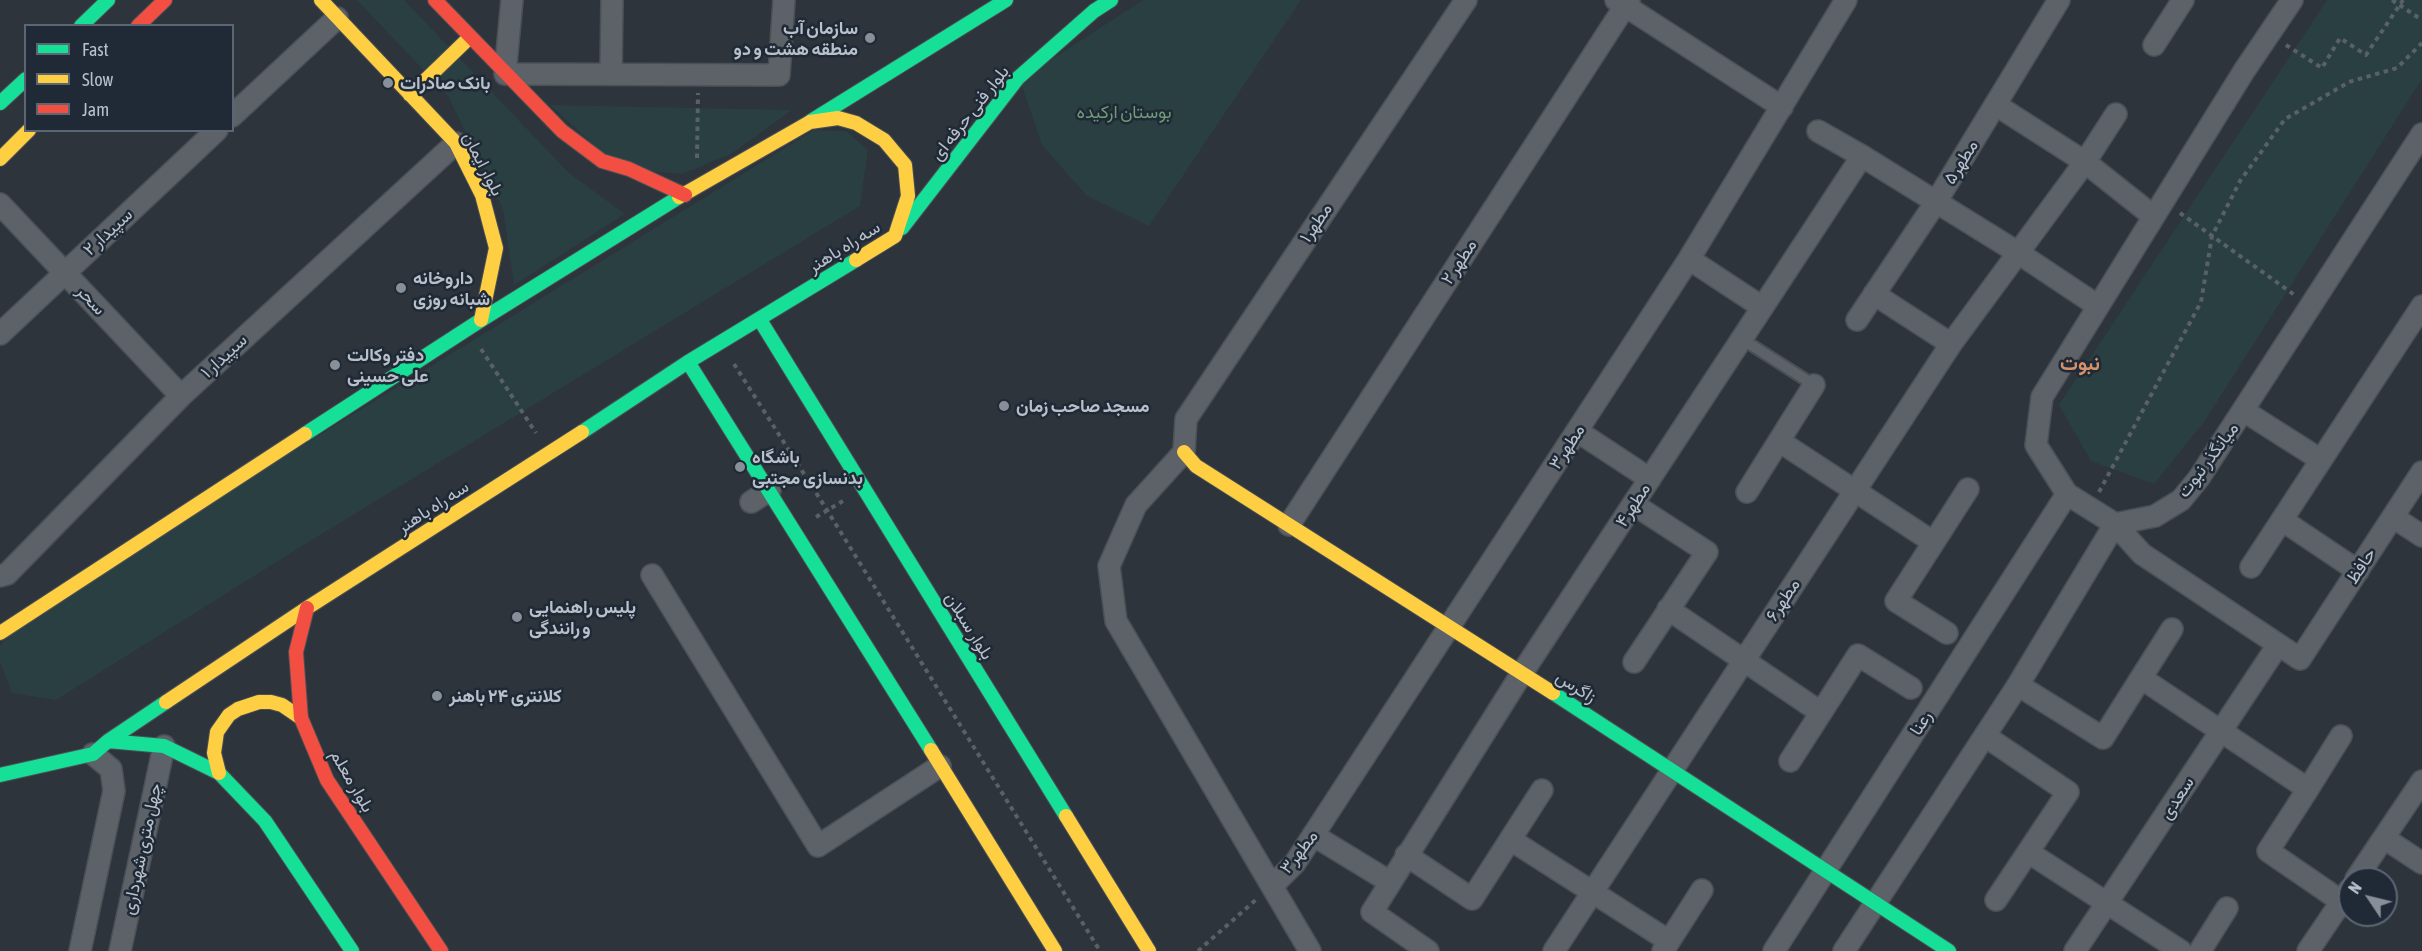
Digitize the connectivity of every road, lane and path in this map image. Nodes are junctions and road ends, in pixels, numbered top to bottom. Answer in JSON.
{"nodes":[{"id":1,"x":108,"y":0,"type":"edge"},
{"id":2,"x":165,"y":0,"type":"edge"},
{"id":3,"x":321,"y":0,"type":"edge"},
{"id":4,"x":435,"y":0,"type":"edge"},
{"id":5,"x":512,"y":0,"type":"edge"},
{"id":6,"x":612,"y":0,"type":"edge"},
{"id":7,"x":784,"y":0,"type":"edge"},
{"id":8,"x":1006,"y":0,"type":"edge"},
{"id":9,"x":1111,"y":0,"type":"edge"},
{"id":10,"x":1466,"y":0,"type":"edge"},
{"id":11,"x":1846,"y":0,"type":"edge"},
{"id":12,"x":2059,"y":0,"type":"edge"},
{"id":13,"x":2183,"y":0,"type":"edge"},
{"id":14,"x":2292,"y":0,"type":"edge"},
{"id":15,"x":2392,"y":0,"type":"edge"},
{"id":16,"x":2403,"y":0,"type":"edge"},
{"id":17,"x":1624,"y":2,"type":"edge"},
{"id":18,"x":2399,"y":5,"type":"junction"},
{"id":19,"x":337,"y":18,"type":"junction"},
{"id":20,"x":2422,"y":20,"type":"edge"},
{"id":21,"x":83,"y":24,"type":"edge"},
{"id":22,"x":140,"y":24,"type":"edge"},
{"id":23,"x":2269,"y":33,"type":"junction"},
{"id":24,"x":470,"y":38,"type":"junction"},
{"id":25,"x":2422,"y":43,"type":"edge"},
{"id":26,"x":2154,"y":45,"type":"dead end"},
{"id":27,"x":505,"y":74,"type":"junction"},
{"id":28,"x":611,"y":74,"type":"junction"},
{"id":29,"x":698,"y":75,"type":"junction"},
{"id":30,"x":24,"y":81,"type":"edge"},
{"id":31,"x":410,"y":95,"type":"junction"},
{"id":32,"x":0,"y":104,"type":"edge"},
{"id":33,"x":1996,"y":105,"type":"junction"},
{"id":34,"x":1782,"y":107,"type":"junction"},
{"id":35,"x":234,"y":114,"type":"edge"},
{"id":36,"x":2116,"y":114,"type":"dead end"},
{"id":37,"x":810,"y":122,"type":"junction"},
{"id":38,"x":1818,"y":131,"type":"dead end"},
{"id":39,"x":27,"y":132,"type":"edge"},
{"id":40,"x":215,"y":132,"type":"edge"},
{"id":41,"x":2422,"y":134,"type":"edge"},
{"id":42,"x":456,"y":143,"type":"junction"},
{"id":43,"x":1862,"y":156,"type":"junction"},
{"id":44,"x":0,"y":159,"type":"edge"},
{"id":45,"x":2085,"y":162,"type":"junction"},
{"id":46,"x":697,"y":186,"type":"junction"},
{"id":47,"x":684,"y":195,"type":"junction"},
{"id":48,"x":1936,"y":202,"type":"junction"},
{"id":49,"x":0,"y":204,"type":"edge"},
{"id":50,"x":2157,"y":208,"type":"junction"},
{"id":51,"x":895,"y":236,"type":"junction"},
{"id":52,"x":2212,"y":236,"type":"junction"},
{"id":53,"x":2017,"y":252,"type":"junction"},
{"id":54,"x":1689,"y":259,"type":"junction"},
{"id":55,"x":65,"y":273,"type":"junction"},
{"id":56,"x":1874,"y":294,"type":"junction"},
{"id":57,"x":2098,"y":306,"type":"junction"},
{"id":58,"x":1762,"y":307,"type":"junction"},
{"id":59,"x":2312,"y":307,"type":"junction"},
{"id":60,"x":2419,"y":319,"type":"edge"},
{"id":61,"x":481,"y":320,"type":"junction"},
{"id":62,"x":760,"y":320,"type":"junction"},
{"id":63,"x":1857,"y":320,"type":"dead end"},
{"id":64,"x":468,"y":329,"type":"junction"},
{"id":65,"x":0,"y":334,"type":"edge"},
{"id":66,"x":1742,"y":339,"type":"junction"},
{"id":67,"x":720,"y":342,"type":"junction"},
{"id":68,"x":1951,"y":344,"type":"junction"},
{"id":69,"x":688,"y":362,"type":"junction"},
{"id":70,"x":1814,"y":385,"type":"joint"},
{"id":71,"x":181,"y":396,"type":"junction"},
{"id":72,"x":2244,"y":411,"type":"junction"},
{"id":73,"x":1577,"y":430,"type":"junction"},
{"id":74,"x":1779,"y":441,"type":"junction"},
{"id":75,"x":1184,"y":452,"type":"junction"},
{"id":76,"x":550,"y":453,"type":"junction"},
{"id":77,"x":2321,"y":460,"type":"junction"},
{"id":78,"x":2422,"y":472,"type":"edge"},
{"id":79,"x":1650,"y":479,"type":"junction"},
{"id":80,"x":863,"y":489,"type":"junction"},
{"id":81,"x":1968,"y":489,"type":"dead end"},
{"id":82,"x":770,"y":490,"type":"junction"},
{"id":83,"x":1855,"y":491,"type":"junction"},
{"id":84,"x":1747,"y":492,"type":"dead end"},
{"id":85,"x":2067,"y":494,"type":"junction"},
{"id":86,"x":751,"y":502,"type":"dead end"},
{"id":87,"x":1634,"y":504,"type":"junction"},
{"id":88,"x":2090,"y":508,"type":"junction"},
{"id":89,"x":827,"y":510,"type":"junction"},
{"id":90,"x":2393,"y":516,"type":"junction"},
{"id":91,"x":2282,"y":520,"type":"junction"},
{"id":92,"x":2115,"y":524,"type":"junction"},
{"id":93,"x":1289,"y":525,"type":"junction"},
{"id":94,"x":794,"y":530,"type":"junction"},
{"id":95,"x":2422,"y":536,"type":"edge"},
{"id":96,"x":1933,"y":542,"type":"junction"},
{"id":97,"x":2251,"y":567,"type":"dead end"},
{"id":98,"x":2358,"y":571,"type":"junction"},
{"id":99,"x":652,"y":575,"type":"dead end"},
{"id":100,"x":0,"y":576,"type":"edge"},
{"id":101,"x":307,"y":608,"type":"junction"},
{"id":102,"x":1668,"y":609,"type":"junction"},
{"id":103,"x":1449,"y":627,"type":"junction"},
{"id":104,"x":2172,"y":629,"type":"dead end"},
{"id":105,"x":0,"y":633,"type":"edge"},
{"id":106,"x":1947,"y":633,"type":"dead end"},
{"id":107,"x":2278,"y":645,"type":"junction"},
{"id":108,"x":1744,"y":660,"type":"junction"},
{"id":109,"x":1634,"y":662,"type":"dead end"},
{"id":110,"x":1522,"y":673,"type":"junction"},
{"id":111,"x":2141,"y":678,"type":"junction"},
{"id":112,"x":2018,"y":685,"type":"junction"},
{"id":113,"x":1911,"y":688,"type":"dead end"},
{"id":114,"x":1820,"y":712,"type":"junction"},
{"id":115,"x":301,"y":718,"type":"junction"},
{"id":116,"x":2221,"y":732,"type":"junction"},
{"id":117,"x":1984,"y":736,"type":"junction"},
{"id":118,"x":2341,"y":736,"type":"dead end"},
{"id":119,"x":164,"y":746,"type":"junction"},
{"id":120,"x":100,"y":748,"type":"junction"},
{"id":121,"x":1790,"y":760,"type":"dead end"},
{"id":122,"x":940,"y":766,"type":"junction"},
{"id":123,"x":1672,"y":771,"type":"junction"},
{"id":124,"x":219,"y":773,"type":"junction"},
{"id":125,"x":0,"y":775,"type":"edge"},
{"id":126,"x":2422,"y":781,"type":"edge"},
{"id":127,"x":2308,"y":789,"type":"junction"},
{"id":128,"x":1542,"y":790,"type":"dead end"},
{"id":129,"x":1313,"y":835,"type":"junction"},
{"id":130,"x":2384,"y":838,"type":"junction"},
{"id":131,"x":1511,"y":840,"type":"junction"},
{"id":132,"x":2028,"y":852,"type":"junction"},
{"id":133,"x":1406,"y":855,"type":"junction"},
{"id":134,"x":2422,"y":863,"type":"edge"},
{"id":135,"x":2364,"y":867,"type":"edge"},
{"id":136,"x":1827,"y":871,"type":"junction"},
{"id":137,"x":1390,"y":882,"type":"junction"},
{"id":138,"x":1273,"y":885,"type":"junction"},
{"id":139,"x":1702,"y":890,"type":"dead end"},
{"id":140,"x":2338,"y":890,"type":"edge"},
{"id":141,"x":1592,"y":892,"type":"junction"},
{"id":142,"x":1996,"y":900,"type":"dead end"},
{"id":143,"x":1876,"y":903,"type":"junction"},
{"id":144,"x":2108,"y":904,"type":"junction"},
{"id":145,"x":2338,"y":906,"type":"edge"},
{"id":146,"x":2226,"y":908,"type":"dead end"},
{"id":147,"x":1666,"y":946,"type":"edge"},
{"id":148,"x":80,"y":951,"type":"edge"},
{"id":149,"x":120,"y":951,"type":"edge"},
{"id":150,"x":352,"y":951,"type":"edge"},
{"id":151,"x":441,"y":951,"type":"edge"},
{"id":152,"x":1055,"y":951,"type":"edge"},
{"id":153,"x":1100,"y":951,"type":"edge"},
{"id":154,"x":1149,"y":951,"type":"edge"},
{"id":155,"x":1198,"y":951,"type":"edge"},
{"id":156,"x":1310,"y":951,"type":"edge"},
{"id":157,"x":1428,"y":951,"type":"edge"},
{"id":158,"x":1554,"y":951,"type":"edge"},
{"id":159,"x":1774,"y":951,"type":"edge"},
{"id":160,"x":1844,"y":951,"type":"edge"},
{"id":161,"x":1949,"y":951,"type":"edge"},
{"id":162,"x":2075,"y":951,"type":"edge"},
{"id":163,"x":2181,"y":951,"type":"edge"},
{"id":164,"x":2200,"y":951,"type":"edge"},
{"id":165,"x":2309,"y":951,"type":"edge"}],
"edges":[{"from":1,"to":21,"type":"main road"},
{"from":2,"to":22,"type":"main road"},
{"from":3,"to":19,"type":"main road","name":"بلوار ایمان"},
{"from":4,"to":24,"type":"main road"},
{"from":5,"to":27,"type":"street"},
{"from":6,"to":28,"type":"street"},
{"from":7,"to":29,"type":"street"},
{"from":8,"to":37,"type":"main road"},
{"from":9,"to":51,"type":"main road","name":"بلوار فنی حرفه ای"},
{"from":10,"to":75,"type":"street","name":"مطهر۱"},
{"from":11,"to":34,"type":"street","name":"مطهر۳"},
{"from":12,"to":33,"type":"street","name":"مطهر۵"},
{"from":13,"to":26,"type":"street"},
{"from":14,"to":23,"type":"street"},
{"from":15,"to":18,"type":"path"},
{"from":16,"to":18,"type":"path"},
{"from":17,"to":34,"type":"street"},
{"from":17,"to":93,"type":"street","name":"مطهر ۲"},
{"from":18,"to":20,"type":"path"},
{"from":18,"to":23,"type":"path"},
{"from":19,"to":31,"type":"main road","name":"بلوار ایمان"},
{"from":19,"to":35,"type":"street"},
{"from":23,"to":50,"type":"street"},
{"from":24,"to":27,"type":"main road"},
{"from":24,"to":31,"type":"main road"},
{"from":25,"to":52,"type":"path"},
{"from":27,"to":28,"type":"street"},
{"from":27,"to":47,"type":"main road"},
{"from":28,"to":29,"type":"street"},
{"from":29,"to":46,"type":"path"},
{"from":30,"to":32,"type":"main road"},
{"from":31,"to":42,"type":"main road","name":"بلوار ایمان"},
{"from":33,"to":45,"type":"street"},
{"from":33,"to":48,"type":"street","name":"مطهر۵"},
{"from":34,"to":54,"type":"street","name":"مطهر۳"},
{"from":36,"to":45,"type":"street","name":"مطهر۶"},
{"from":37,"to":46,"type":"main road","name":"سه راه باهنر"},
{"from":37,"to":51,"type":"main road","name":"سه راه باهنر"},
{"from":38,"to":43,"type":"street"},
{"from":39,"to":44,"type":"main road"},
{"from":40,"to":55,"type":"street","name":"سپیدار ۲"},
{"from":41,"to":59,"type":"street","name":"میانگذر نبوت"},
{"from":42,"to":61,"type":"main road","name":"بلوار ایمان"},
{"from":42,"to":71,"type":"street","name":"سپیدار ۱"},
{"from":43,"to":48,"type":"street"},
{"from":43,"to":58,"type":"street","name":"مطهر۴"},
{"from":45,"to":50,"type":"street"},
{"from":45,"to":53,"type":"street","name":"مطهر۶"},
{"from":46,"to":47,"type":"main road","name":"سه راه باهنر"},
{"from":47,"to":61,"type":"main road","name":"سه راه باهنر"},
{"from":48,"to":53,"type":"street"},
{"from":48,"to":56,"type":"street","name":"مطهر۵"},
{"from":49,"to":55,"type":"street","name":"سحر"},
{"from":50,"to":52,"type":"path"},
{"from":50,"to":57,"type":"street"},
{"from":51,"to":62,"type":"main road","name":"سه راه باهنر"},
{"from":52,"to":59,"type":"path"},
{"from":52,"to":88,"type":"path"},
{"from":53,"to":57,"type":"street"},
{"from":53,"to":68,"type":"street","name":"مطهر۶"},
{"from":54,"to":58,"type":"street"},
{"from":54,"to":73,"type":"street","name":"مطهر۳"},
{"from":55,"to":65,"type":"street","name":"سپیدار ۲"},
{"from":55,"to":71,"type":"street","name":"سحر"},
{"from":56,"to":63,"type":"street","name":"مطهر۵"},
{"from":56,"to":68,"type":"street"},
{"from":57,"to":85,"type":"street"},
{"from":58,"to":66,"type":"street","name":"مطهر۴"},
{"from":59,"to":72,"type":"street","name":"میانگذر نبوت"},
{"from":60,"to":77,"type":"street"},
{"from":61,"to":64,"type":"main road","name":"سه راه باهنر"},
{"from":62,"to":67,"type":"main road","name":"سه راه باهنر"},
{"from":62,"to":80,"type":"main road","name":"بلوار سبلان"},
{"from":64,"to":76,"type":"path"},
{"from":64,"to":105,"type":"main road","name":"سه راه باهنر"},
{"from":66,"to":70,"type":"lane"},
{"from":66,"to":79,"type":"street","name":"مطهر۴"},
{"from":67,"to":69,"type":"main road","name":"سه راه باهنر"},
{"from":67,"to":89,"type":"path"},
{"from":68,"to":83,"type":"street","name":"مطهر۶"},
{"from":69,"to":76,"type":"main road","name":"سه راه باهنر"},
{"from":69,"to":82,"type":"main road"},
{"from":70,"to":74,"type":"street"},
{"from":71,"to":100,"type":"street","name":"سپیدار ۱"},
{"from":72,"to":77,"type":"street"},
{"from":72,"to":92,"type":"street","name":"میانگذر نبوت"},
{"from":73,"to":79,"type":"street"},
{"from":73,"to":103,"type":"street","name":"مطهر۳"},
{"from":74,"to":83,"type":"street"},
{"from":74,"to":84,"type":"street"},
{"from":75,"to":93,"type":"main road","name":"زاگرس"},
{"from":75,"to":138,"type":"street"},
{"from":76,"to":101,"type":"main road","name":"سه راه باهنر"},
{"from":77,"to":91,"type":"street"},
{"from":78,"to":90,"type":"street","name":"حافظ"},
{"from":79,"to":87,"type":"street","name":"مطهر۴"},
{"from":80,"to":89,"type":"path"},
{"from":80,"to":154,"type":"main road","name":"بلوار سبلان"},
{"from":81,"to":96,"type":"street"},
{"from":82,"to":86,"type":"street"},
{"from":82,"to":94,"type":"main road"},
{"from":83,"to":96,"type":"street"},
{"from":83,"to":108,"type":"street","name":"مطهر۶"},
{"from":85,"to":88,"type":"street"},
{"from":85,"to":136,"type":"street","name":"رعنا"},
{"from":87,"to":102,"type":"street"},
{"from":87,"to":110,"type":"street","name":"مطهر۴"},
{"from":88,"to":92,"type":"street"},
{"from":89,"to":94,"type":"path"},
{"from":89,"to":153,"type":"path"},
{"from":90,"to":95,"type":"street"},
{"from":90,"to":98,"type":"street","name":"حافظ"},
{"from":91,"to":97,"type":"street"},
{"from":91,"to":98,"type":"street"},
{"from":92,"to":107,"type":"street"},
{"from":92,"to":112,"type":"street"},
{"from":93,"to":103,"type":"main road","name":"زاگرس"},
{"from":94,"to":122,"type":"main road"},
{"from":96,"to":106,"type":"street"},
{"from":98,"to":107,"type":"street","name":"حافظ"},
{"from":99,"to":122,"type":"street"},
{"from":101,"to":115,"type":"main road","name":"بلوار معلم"},
{"from":101,"to":120,"type":"main road","name":"سه راه باهنر"},
{"from":102,"to":108,"type":"street"},
{"from":102,"to":109,"type":"street"},
{"from":103,"to":110,"type":"main road","name":"زاگرس"},
{"from":103,"to":129,"type":"street","name":"مطهر۳"},
{"from":104,"to":111,"type":"street"},
{"from":107,"to":116,"type":"street","name":"سعدی"},
{"from":108,"to":114,"type":"street"},
{"from":108,"to":123,"type":"street","name":"مطهر۶"},
{"from":110,"to":123,"type":"main road","name":"زاگرس"},
{"from":110,"to":133,"type":"street","name":"مطهر۴"},
{"from":111,"to":112,"type":"street"},
{"from":111,"to":116,"type":"street"},
{"from":112,"to":117,"type":"street"},
{"from":113,"to":114,"type":"street"},
{"from":114,"to":121,"type":"street"},
{"from":115,"to":124,"type":"main road"},
{"from":115,"to":151,"type":"main road","name":"بلوار معلم"},
{"from":116,"to":127,"type":"street"},
{"from":116,"to":144,"type":"street","name":"سعدی"},
{"from":117,"to":132,"type":"street"},
{"from":117,"to":143,"type":"street"},
{"from":118,"to":127,"type":"street"},
{"from":119,"to":120,"type":"main road"},
{"from":119,"to":124,"type":"main road"},
{"from":119,"to":149,"type":"street","name":"چهل متری شهرداری"},
{"from":120,"to":125,"type":"main road","name":"سه راه باهنر"},
{"from":120,"to":148,"type":"street"},
{"from":122,"to":152,"type":"main road"},
{"from":123,"to":136,"type":"main road","name":"زاگرس"},
{"from":123,"to":141,"type":"street","name":"مطهر۶"},
{"from":124,"to":150,"type":"main road"},
{"from":126,"to":130,"type":"street"},
{"from":127,"to":140,"type":"street"},
{"from":128,"to":131,"type":"street"},
{"from":129,"to":137,"type":"street"},
{"from":129,"to":138,"type":"street","name":"مطهر۳"},
{"from":130,"to":134,"type":"street"},
{"from":130,"to":135,"type":"street"},
{"from":131,"to":133,"type":"street"},
{"from":131,"to":141,"type":"street"},
{"from":132,"to":142,"type":"street"},
{"from":132,"to":144,"type":"street"},
{"from":133,"to":137,"type":"street","name":"مطهر۴"},
{"from":136,"to":143,"type":"main road","name":"زاگرس"},
{"from":136,"to":159,"type":"street","name":"رعنا"},
{"from":137,"to":157,"type":"street","name":"مطهر۴"},
{"from":138,"to":155,"type":"path"},
{"from":138,"to":156,"type":"street"},
{"from":139,"to":147,"type":"street"},
{"from":141,"to":147,"type":"street"},
{"from":141,"to":158,"type":"street","name":"مطهر۶"},
{"from":143,"to":160,"type":"street"},
{"from":143,"to":161,"type":"main road","name":"زاگرس"},
{"from":144,"to":162,"type":"street","name":"سعدی"},
{"from":144,"to":163,"type":"street"},
{"from":145,"to":165,"type":"street"},
{"from":146,"to":164,"type":"street"}]}
